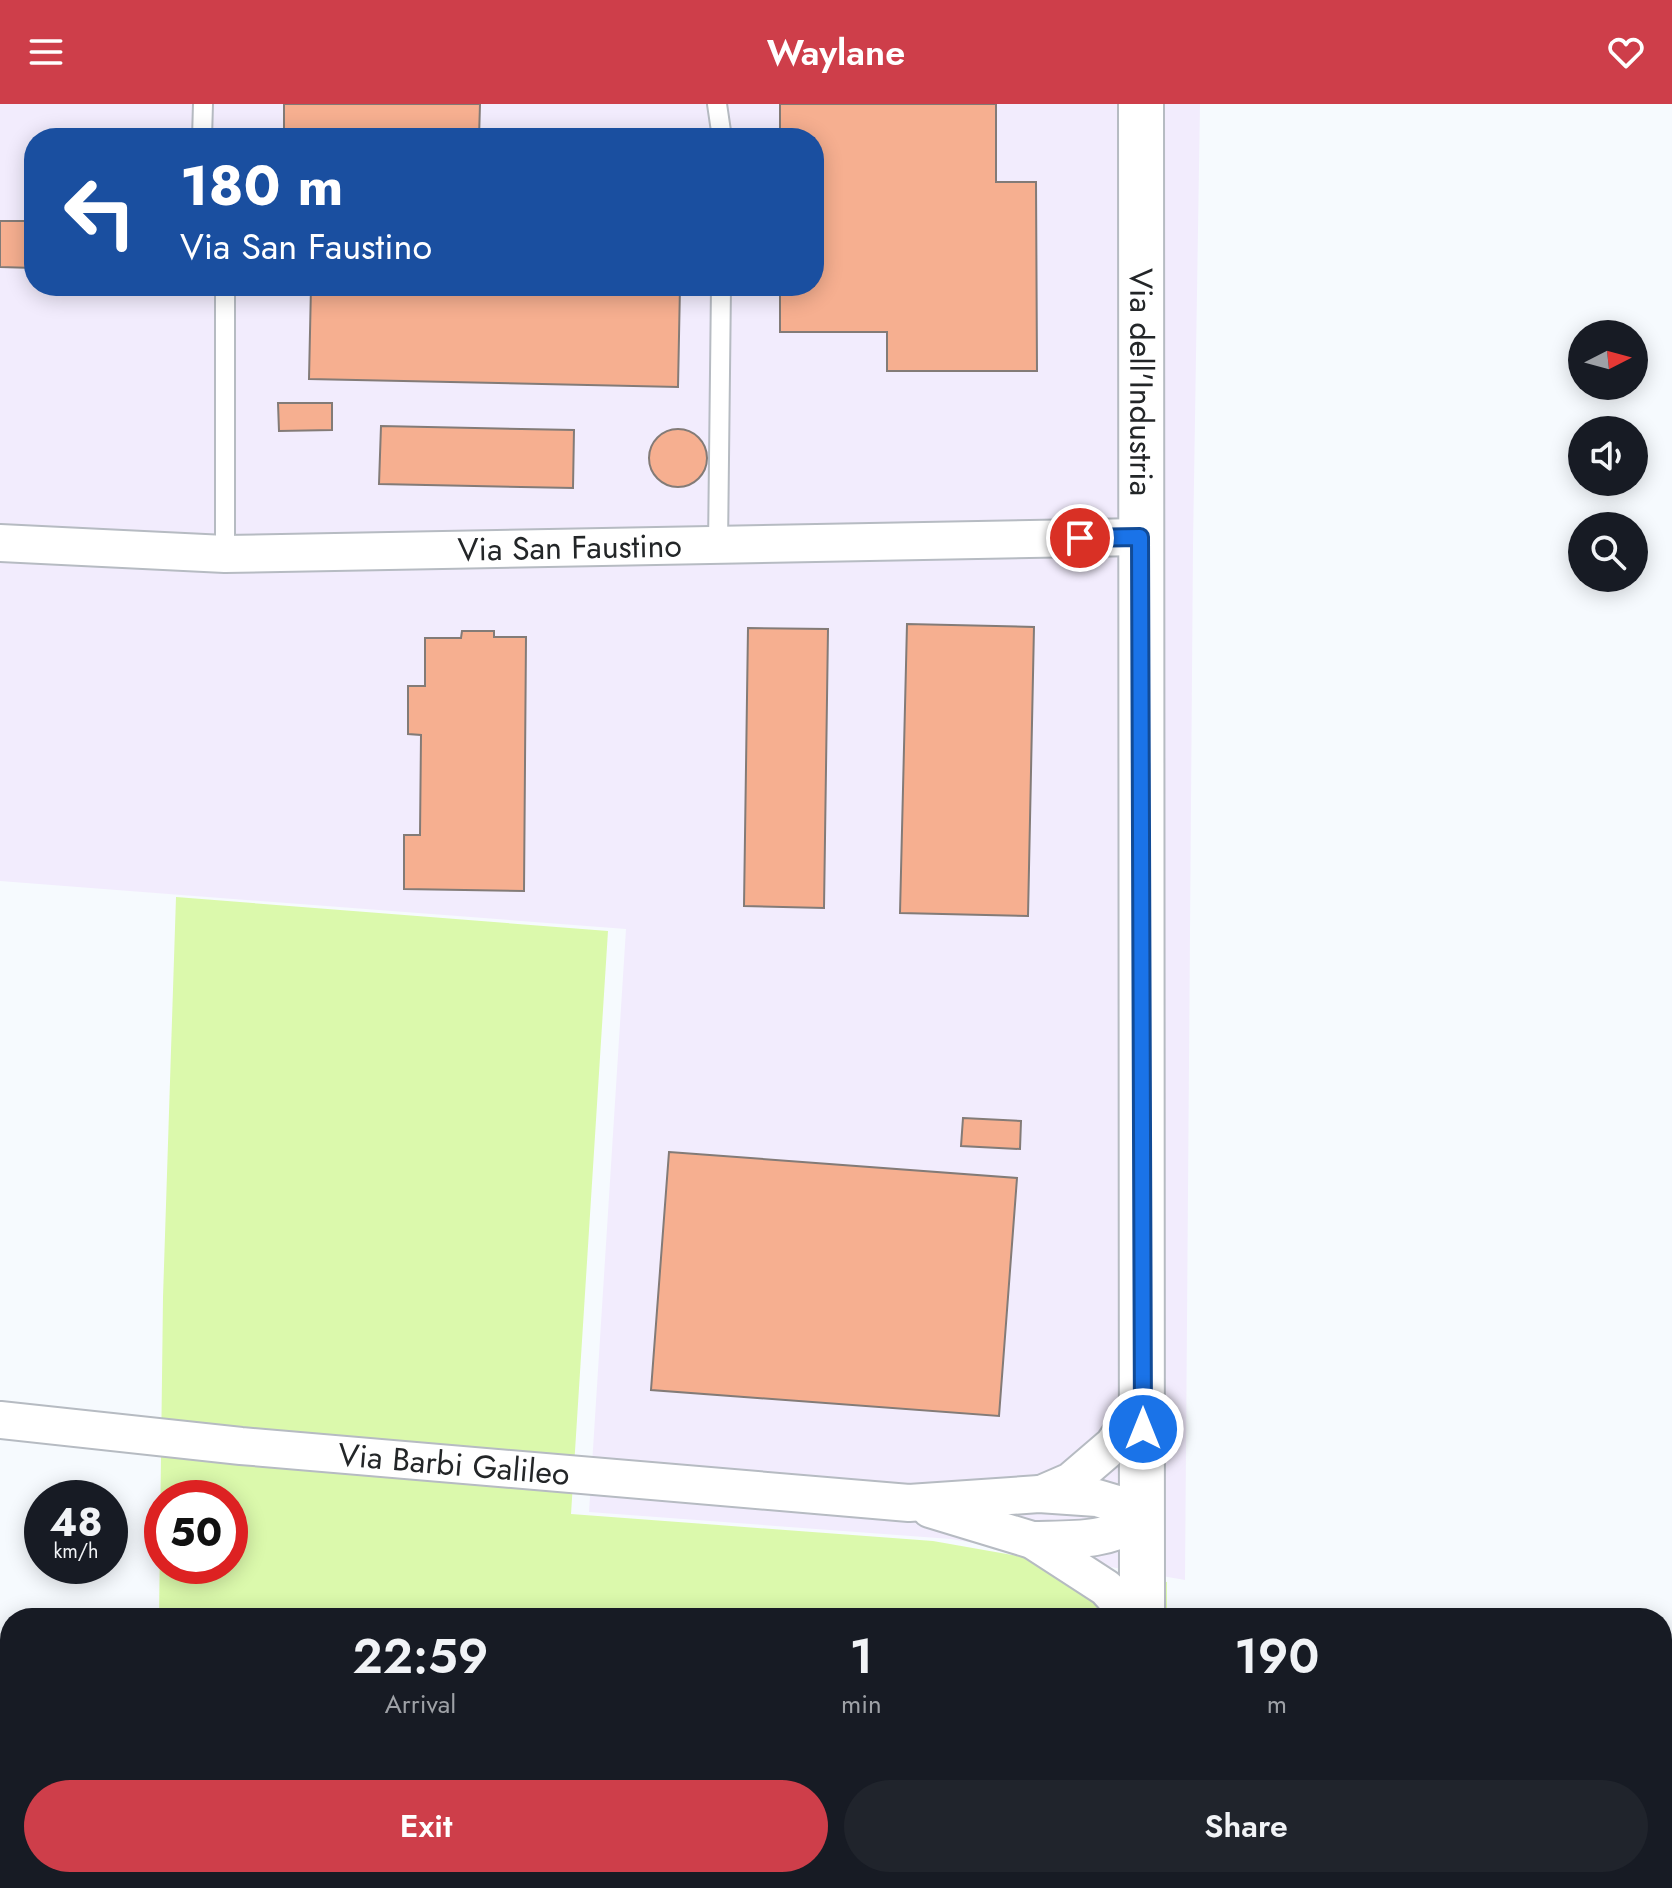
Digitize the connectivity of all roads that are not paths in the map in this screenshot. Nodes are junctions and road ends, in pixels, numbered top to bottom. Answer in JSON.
{"nodes":[{"id":1,"x":203,"y":104,"type":"edge"},
{"id":2,"x":717,"y":104,"type":"edge"},
{"id":3,"x":1141,"y":104,"type":"edge"},
{"id":4,"x":202,"y":128,"type":"edge"},
{"id":5,"x":721,"y":128,"type":"edge"},
{"id":6,"x":225,"y":296,"type":"edge"},
{"id":7,"x":721,"y":296,"type":"edge"},
{"id":8,"x":1140,"y":537,"type":"junction"},
{"id":9,"x":0,"y":543,"type":"edge"},
{"id":10,"x":718,"y":546,"type":"junction"},
{"id":11,"x":225,"y":554,"type":"junction"},
{"id":12,"x":1144,"y":1399,"type":"junction"},
{"id":13,"x":0,"y":1420,"type":"edge"},
{"id":14,"x":1039,"y":1494,"type":"junction"},
{"id":15,"x":909,"y":1503,"type":"junction"},
{"id":16,"x":1142,"y":1520,"type":"junction"},
{"id":17,"x":1032,"y":1540,"type":"junction"},
{"id":18,"x":1124,"y":1608,"type":"edge"},
{"id":19,"x":1142,"y":1608,"type":"edge"}],
"edges":[{"from":1,"to":4,"type":"lane"},
{"from":2,"to":5,"type":"lane"},
{"from":3,"to":8,"type":"main road","name":"Via dell'Industria"},
{"from":6,"to":11,"type":"lane"},
{"from":7,"to":10,"type":"lane"},
{"from":8,"to":10,"type":"street","name":"Via San Faustino"},
{"from":8,"to":12,"type":"main road","name":"Via dell'Industria"},
{"from":9,"to":11,"type":"street","name":"Via San Faustino"},
{"from":10,"to":11,"type":"street","name":"Via San Faustino"},
{"from":12,"to":14,"type":"street","name":"Via Barbi Galileo"},
{"from":12,"to":16,"type":"main road","name":"Via dell'Industria"},
{"from":13,"to":15,"type":"street","name":"Via Barbi Galileo"},
{"from":14,"to":15,"type":"street","name":"Via Barbi Galileo"},
{"from":14,"to":16,"type":"street","name":"Via Barbi Galileo"},
{"from":15,"to":17,"type":"street","name":"Via Barbi Galileo"},
{"from":16,"to":17,"type":"street","name":"Via Barbi Galileo"},
{"from":16,"to":19,"type":"main road","name":"Via dell'Industria"},
{"from":17,"to":18,"type":"street","name":"Via Barbi Galileo"}]}
